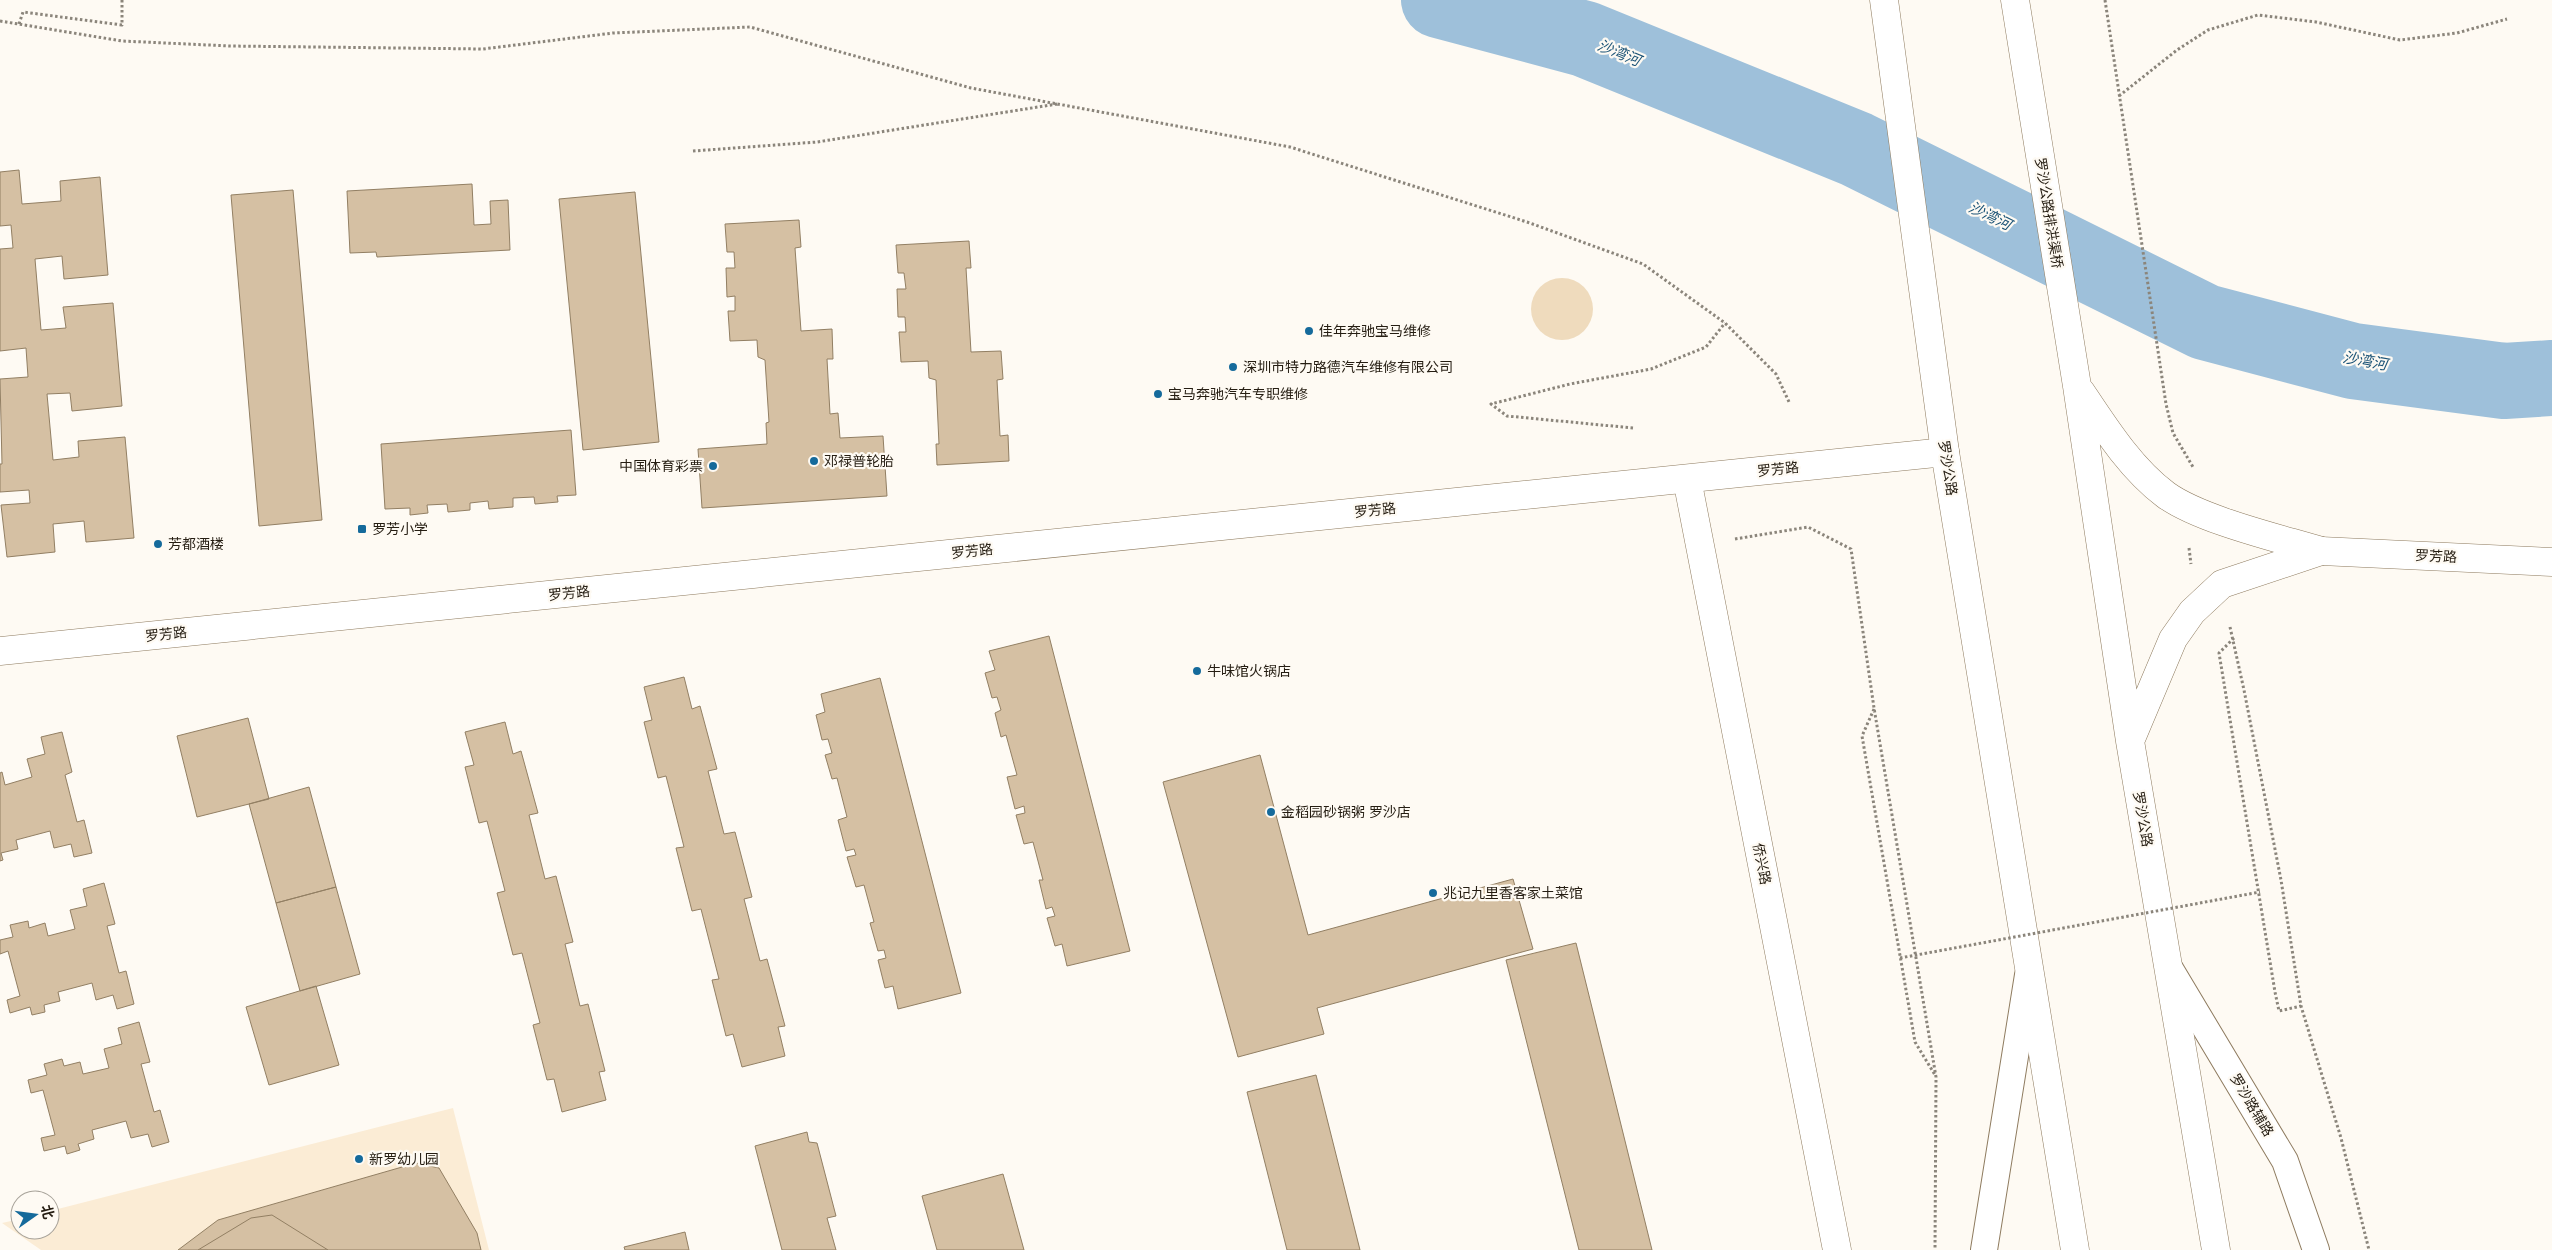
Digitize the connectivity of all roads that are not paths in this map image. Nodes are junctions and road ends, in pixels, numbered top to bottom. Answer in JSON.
{"nodes":[{"id":1,"x":1873,"y":0,"type":"edge"},
{"id":2,"x":1884,"y":0,"type":"edge"},
{"id":3,"x":2015,"y":0,"type":"edge"},
{"id":4,"x":1891,"y":60,"type":"junction"},
{"id":5,"x":2077,"y":386,"type":"junction"},
{"id":6,"x":1945,"y":452,"type":"junction"},
{"id":7,"x":1687,"y":478,"type":"junction"},
{"id":8,"x":2321,"y":551,"type":"junction"},
{"id":9,"x":2552,"y":562,"type":"edge"},
{"id":10,"x":0,"y":651,"type":"edge"},
{"id":11,"x":2130,"y":741,"type":"junction"},
{"id":12,"x":2170,"y":969,"type":"junction"},
{"id":13,"x":2028,"y":972,"type":"junction"},
{"id":14,"x":1837,"y":1250,"type":"edge"},
{"id":15,"x":1984,"y":1250,"type":"edge"},
{"id":16,"x":2075,"y":1250,"type":"edge"},
{"id":17,"x":2216,"y":1250,"type":"edge"},
{"id":18,"x":2316,"y":1250,"type":"edge"}],
"edges":[{"from":1,"to":4,"type":"lane"},
{"from":2,"to":4,"type":"main road"},
{"from":3,"to":5,"type":"main road","name":"罗沙公路排洪渠桥"},
{"from":4,"to":6,"type":"main road","name":"罗沙公路"},
{"from":5,"to":8,"type":"main road"},
{"from":5,"to":11,"type":"main road","name":"罗沙公路"},
{"from":6,"to":7,"type":"main road","name":"罗芳路"},
{"from":6,"to":13,"type":"main road","name":"罗沙公路"},
{"from":7,"to":10,"type":"main road","name":"罗芳路"},
{"from":7,"to":14,"type":"main road","name":"侨兴路"},
{"from":8,"to":9,"type":"main road","name":"罗芳路"},
{"from":8,"to":11,"type":"main road"},
{"from":11,"to":12,"type":"main road","name":"罗沙公路"},
{"from":12,"to":17,"type":"main road","name":"罗沙公路"},
{"from":12,"to":18,"type":"lane","name":"罗沙路辅路"},
{"from":13,"to":15,"type":"lane"},
{"from":13,"to":16,"type":"main road","name":"罗沙公路"}]}
